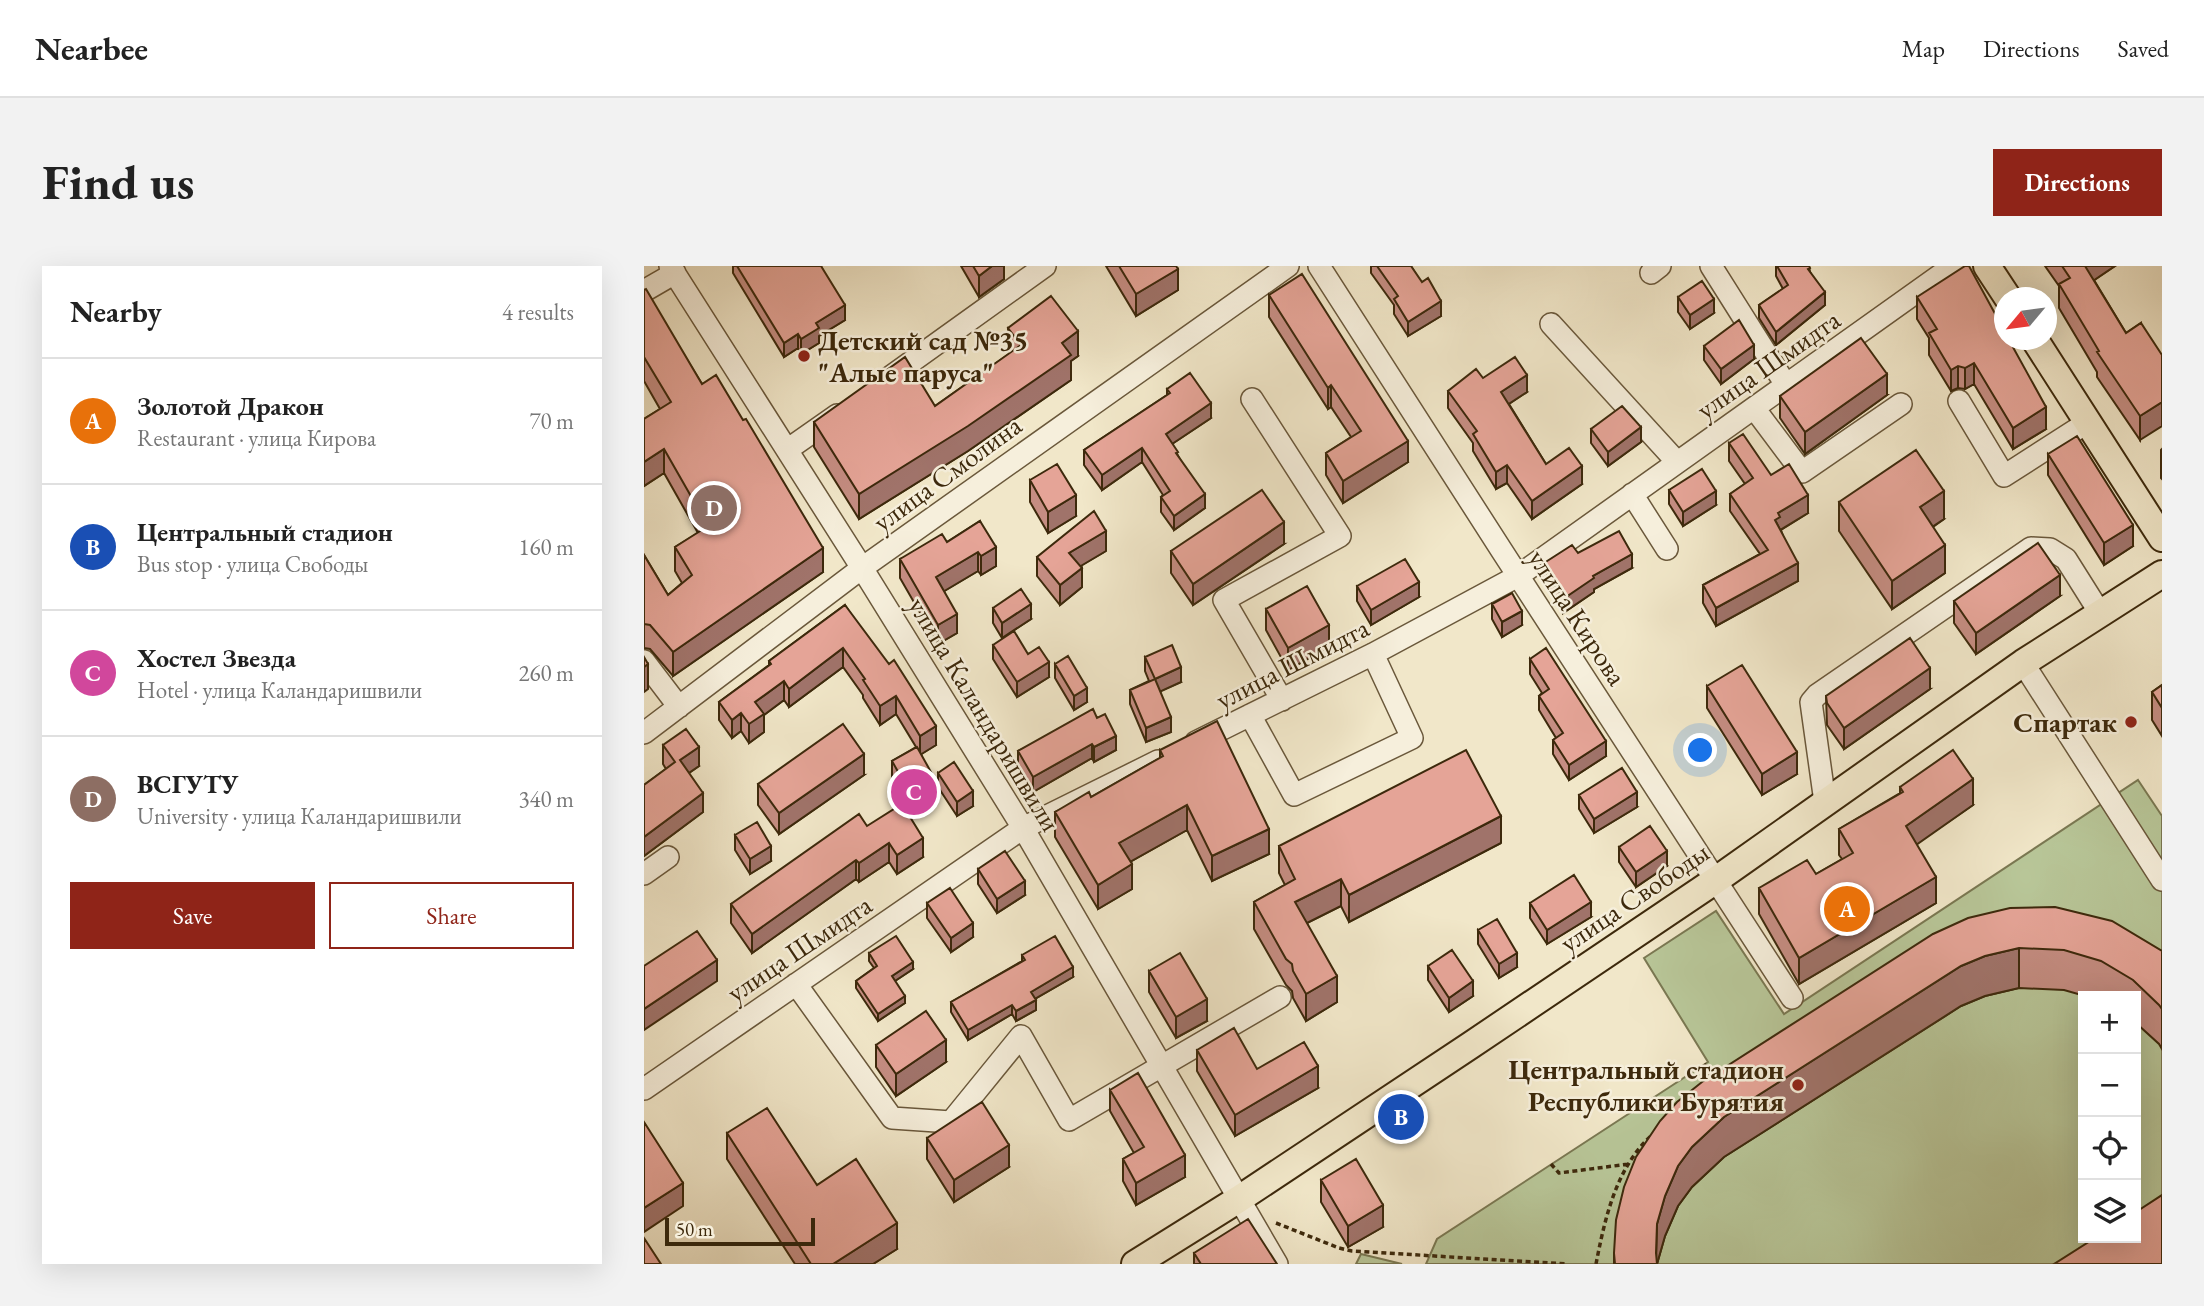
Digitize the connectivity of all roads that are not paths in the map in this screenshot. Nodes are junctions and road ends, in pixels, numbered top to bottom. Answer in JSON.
{"nodes":[{"id":1,"x":1045,"y":266,"type":"edge"},
{"id":2,"x":1288,"y":266,"type":"edge"},
{"id":3,"x":1320,"y":266,"type":"edge"},
{"id":4,"x":1711,"y":266,"type":"edge"},
{"id":5,"x":1953,"y":266,"type":"edge"},
{"id":6,"x":1987,"y":266,"type":"edge"},
{"id":7,"x":672,"y":270,"type":"edge"},
{"id":8,"x":2001,"y":287,"type":"edge"},
{"id":9,"x":644,"y":291,"type":"edge"},
{"id":10,"x":1551,"y":324,"type":"dead end"},
{"id":11,"x":2041,"y":350,"type":"edge"},
{"id":12,"x":1786,"y":385,"type":"junction"},
{"id":13,"x":1252,"y":399,"type":"dead end"},
{"id":14,"x":1959,"y":401,"type":"dead end"},
{"id":15,"x":1901,"y":404,"type":"dead end"},
{"id":16,"x":1754,"y":408,"type":"junction"},
{"id":17,"x":2088,"y":422,"type":"junction"},
{"id":18,"x":788,"y":450,"type":"junction"},
{"id":19,"x":1677,"y":463,"type":"junction"},
{"id":20,"x":1632,"y":494,"type":"junction"},
{"id":21,"x":2162,"y":538,"type":"edge"},
{"id":22,"x":1667,"y":549,"type":"dead end"},
{"id":23,"x":862,"y":568,"type":"junction"},
{"id":24,"x":2162,"y":574,"type":"edge"},
{"id":25,"x":1518,"y":576,"type":"junction"},
{"id":26,"x":2100,"y":613,"type":"junction"},
{"id":27,"x":1373,"y":654,"type":"junction"},
{"id":28,"x":644,"y":662,"type":"edge"},
{"id":29,"x":2022,"y":663,"type":"junction"},
{"id":30,"x":1282,"y":700,"type":"junction"},
{"id":31,"x":679,"y":707,"type":"junction"},
{"id":32,"x":1251,"y":715,"type":"junction"},
{"id":33,"x":644,"y":733,"type":"edge"},
{"id":34,"x":1825,"y":802,"type":"junction"},
{"id":35,"x":1023,"y":828,"type":"junction"},
{"id":36,"x":668,"y":857,"type":"dead end"},
{"id":37,"x":644,"y":874,"type":"edge"},
{"id":38,"x":1716,"y":880,"type":"junction"},
{"id":39,"x":2162,"y":880,"type":"edge"},
{"id":40,"x":796,"y":984,"type":"junction"},
{"id":41,"x":1280,"y":997,"type":"dead end"},
{"id":42,"x":1792,"y":998,"type":"dead end"},
{"id":43,"x":1161,"y":1066,"type":"junction"},
{"id":44,"x":644,"y":1088,"type":"edge"},
{"id":45,"x":1242,"y":1205,"type":"junction"},
{"id":46,"x":1135,"y":1264,"type":"edge"},
{"id":47,"x":1277,"y":1264,"type":"edge"}],
"edges":[{"from":1,"to":18,"type":"street"},
{"from":2,"to":23,"type":"street","name":"улица Смолина"},
{"from":3,"to":25,"type":"street","name":"улица Кирова"},
{"from":4,"to":12,"type":"street"},
{"from":5,"to":12,"type":"street","name":"улица Шмидта"},
{"from":6,"to":8,"type":"main road"},
{"from":7,"to":9,"type":"street"},
{"from":7,"to":18,"type":"street","name":"улица Каландаришвили"},
{"from":10,"to":19,"type":"street"},
{"from":11,"to":17,"type":"main road"},
{"from":12,"to":16,"type":"street","name":"улица Шмидта"},
{"from":13,"to":30,"type":"street"},
{"from":14,"to":17,"type":"street"},
{"from":15,"to":16,"type":"street"},
{"from":16,"to":19,"type":"street","name":"улица Шмидта"},
{"from":17,"to":21,"type":"main road"},
{"from":18,"to":23,"type":"street","name":"улица Каландаришвили"},
{"from":19,"to":20,"type":"street","name":"улица Шмидта"},
{"from":20,"to":22,"type":"street"},
{"from":20,"to":25,"type":"street","name":"улица Шмидта"},
{"from":23,"to":31,"type":"street","name":"улица Смолина"},
{"from":23,"to":35,"type":"street","name":"улица Каландаришвили"},
{"from":24,"to":26,"type":"main road","name":"улица Свободы"},
{"from":25,"to":27,"type":"street","name":"улица Шмидта"},
{"from":25,"to":38,"type":"street","name":"улица Кирова"},
{"from":26,"to":29,"type":"main road","name":"улица Свободы"},
{"from":26,"to":34,"type":"street"},
{"from":27,"to":30,"type":"street","name":"улица Шмидта"},
{"from":27,"to":32,"type":"street"},
{"from":28,"to":31,"type":"street"},
{"from":29,"to":34,"type":"main road","name":"улица Свободы"},
{"from":29,"to":39,"type":"street"},
{"from":30,"to":32,"type":"street","name":"улица Шмидта"},
{"from":31,"to":33,"type":"street","name":"улица Смолина"},
{"from":32,"to":35,"type":"street","name":"улица Шмидта"},
{"from":34,"to":38,"type":"main road","name":"улица Свободы"},
{"from":35,"to":40,"type":"street","name":"улица Шмидта"},
{"from":35,"to":43,"type":"street","name":"улица Каландаришвили"},
{"from":36,"to":37,"type":"street"},
{"from":38,"to":42,"type":"street","name":"улица Кирова"},
{"from":38,"to":45,"type":"main road","name":"улица Свободы"},
{"from":40,"to":43,"type":"street"},
{"from":40,"to":44,"type":"street","name":"улица Шмидта"},
{"from":41,"to":43,"type":"street"},
{"from":43,"to":45,"type":"street","name":"улица Каландаришвили"},
{"from":45,"to":46,"type":"main road","name":"улица Свободы"},
{"from":45,"to":47,"type":"street","name":"улица Каландаришвили"}]}
